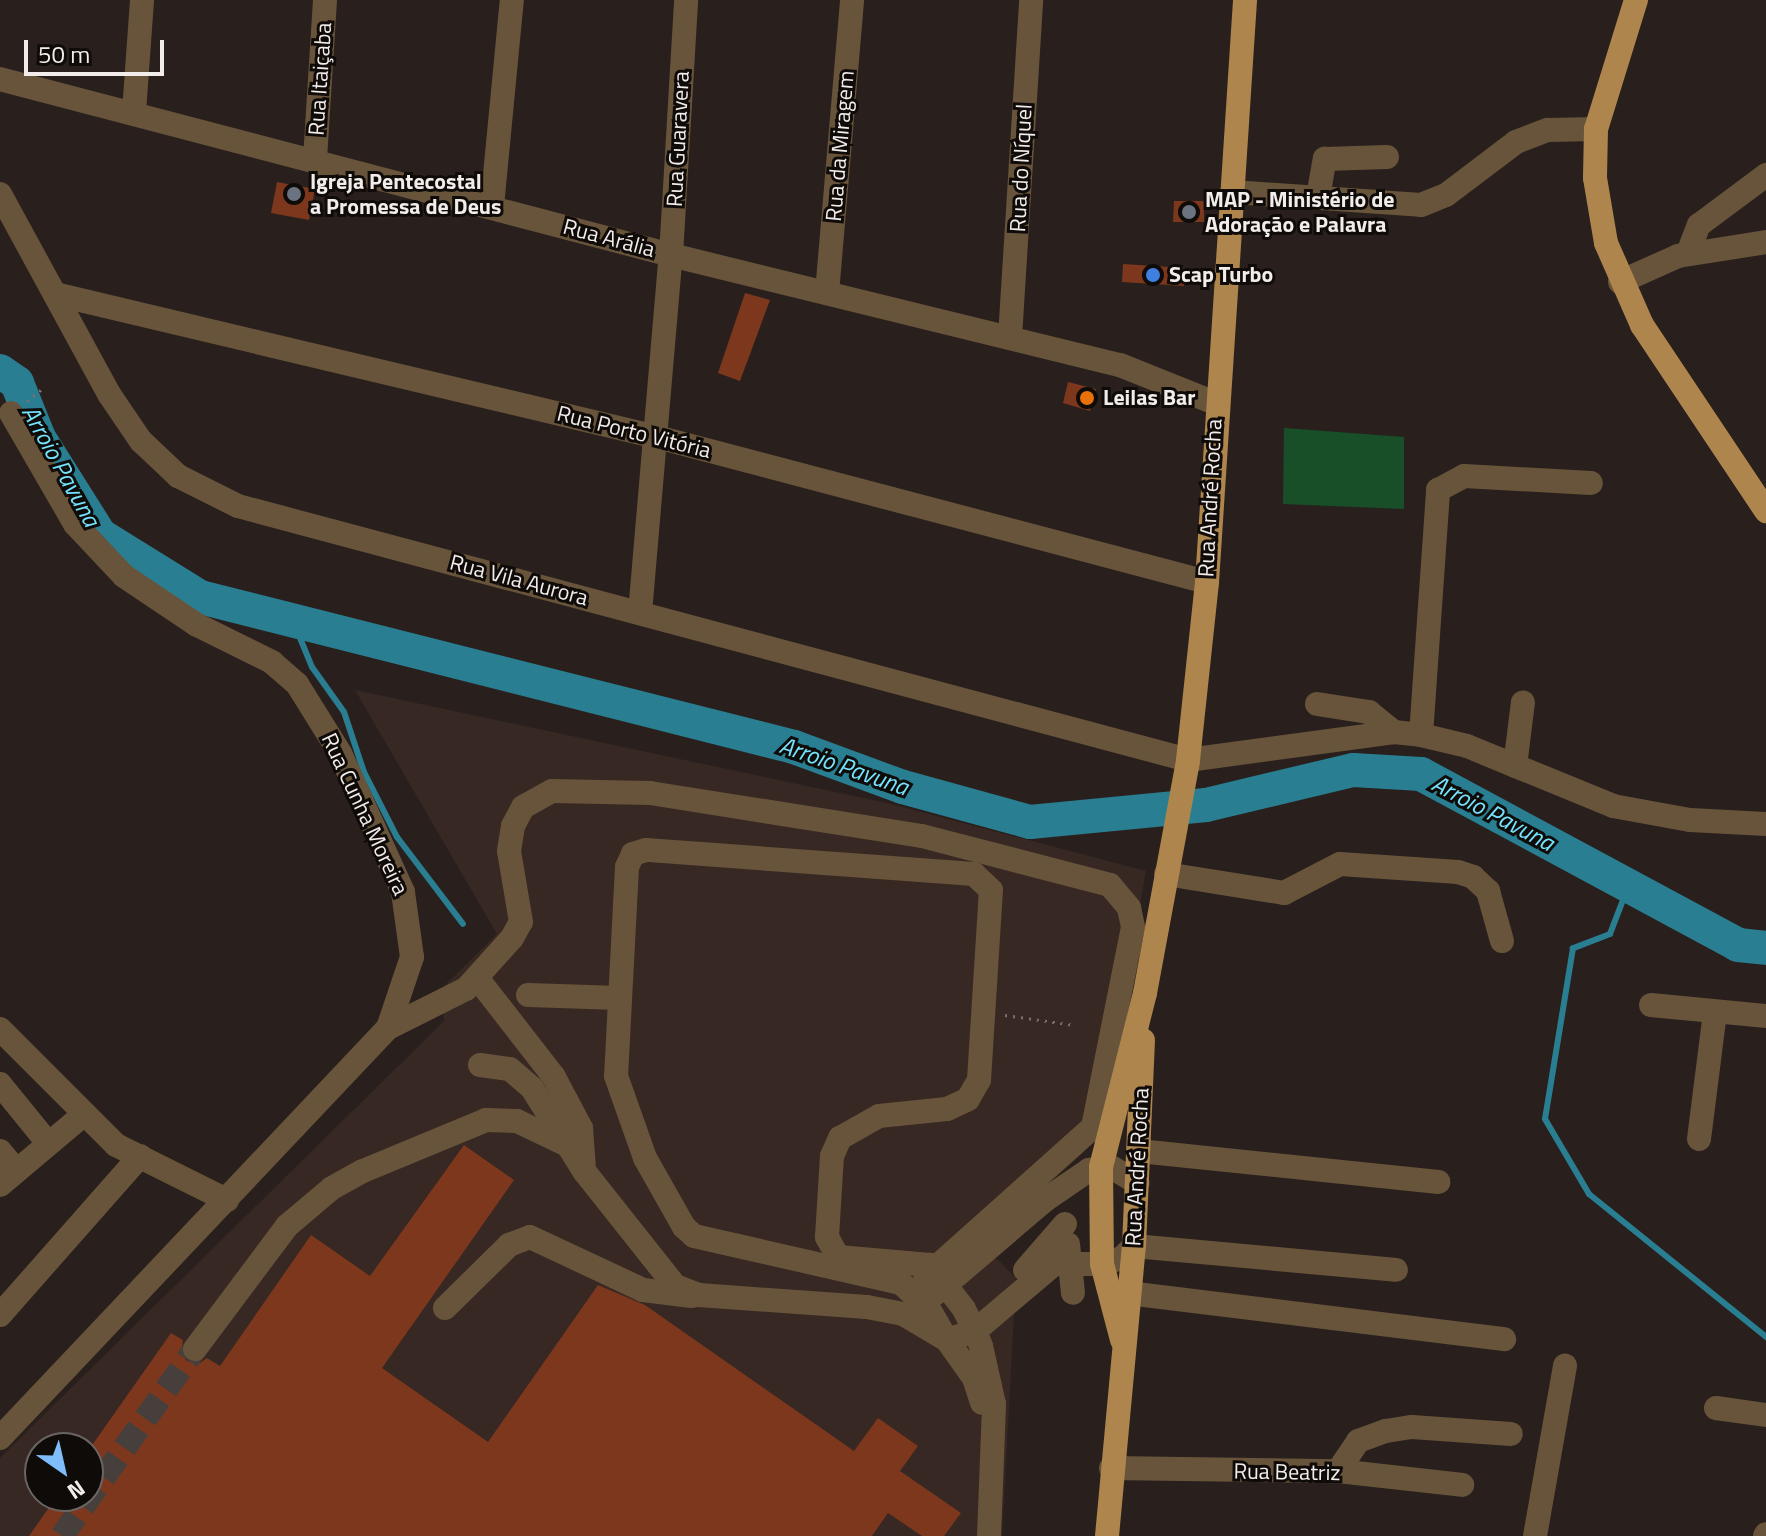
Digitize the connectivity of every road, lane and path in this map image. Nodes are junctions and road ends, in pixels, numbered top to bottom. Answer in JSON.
{"nodes":[{"id":1,"x":142,"y":0,"type":"edge"},
{"id":2,"x":325,"y":0,"type":"edge"},
{"id":3,"x":512,"y":0,"type":"edge"},
{"id":4,"x":686,"y":0,"type":"edge"},
{"id":5,"x":852,"y":0,"type":"edge"},
{"id":6,"x":1031,"y":0,"type":"edge"},
{"id":7,"x":1245,"y":0,"type":"edge"},
{"id":8,"x":1636,"y":0,"type":"edge"},
{"id":9,"x":0,"y":79,"type":"edge"},
{"id":10,"x":134,"y":112,"type":"junction"},
{"id":11,"x":1596,"y":129,"type":"junction"},
{"id":12,"x":1387,"y":157,"type":"dead end"},
{"id":13,"x":315,"y":159,"type":"junction"},
{"id":14,"x":1766,"y":175,"type":"edge"},
{"id":15,"x":1232,"y":192,"type":"junction"},
{"id":16,"x":0,"y":194,"type":"edge"},
{"id":17,"x":1318,"y":197,"type":"junction"},
{"id":18,"x":492,"y":206,"type":"junction"},
{"id":19,"x":1766,"y":242,"type":"edge"},
{"id":20,"x":1688,"y":253,"type":"junction"},
{"id":21,"x":671,"y":255,"type":"junction"},
{"id":22,"x":1620,"y":282,"type":"junction"},
{"id":23,"x":827,"y":293,"type":"junction"},
{"id":24,"x":59,"y":295,"type":"junction"},
{"id":25,"x":1010,"y":337,"type":"junction"},
{"id":26,"x":1215,"y":403,"type":"junction"},
{"id":27,"x":11,"y":413,"type":"dead end"},
{"id":28,"x":657,"y":437,"type":"junction"},
{"id":29,"x":1759,"y":482,"type":"edge"},
{"id":30,"x":1591,"y":483,"type":"dead end"},
{"id":31,"x":1766,"y":511,"type":"edge"},
{"id":32,"x":1207,"y":582,"type":"junction"},
{"id":33,"x":640,"y":613,"type":"junction"},
{"id":34,"x":1523,"y":702,"type":"dead end"},
{"id":35,"x":1317,"y":704,"type":"dead end"},
{"id":36,"x":1394,"y":732,"type":"junction"},
{"id":37,"x":1421,"y":735,"type":"junction"},
{"id":38,"x":1187,"y":764,"type":"junction"},
{"id":39,"x":1515,"y":766,"type":"junction"},
{"id":40,"x":1766,"y":824,"type":"edge"},
{"id":41,"x":1166,"y":874,"type":"junction"},
{"id":42,"x":1502,"y":941,"type":"dead end"},
{"id":43,"x":478,"y":979,"type":"junction"},
{"id":44,"x":1145,"y":993,"type":"junction"},
{"id":45,"x":528,"y":995,"type":"dead end"},
{"id":46,"x":620,"y":998,"type":"junction"},
{"id":47,"x":1651,"y":1005,"type":"dead end"},
{"id":48,"x":985,"y":1012,"type":"junction"},
{"id":49,"x":1715,"y":1012,"type":"junction"},
{"id":50,"x":1766,"y":1016,"type":"edge"},
{"id":51,"x":1074,"y":1025,"type":"dead end"},
{"id":52,"x":388,"y":1028,"type":"junction"},
{"id":53,"x":1,"y":1032,"type":"edge"},
{"id":54,"x":480,"y":1065,"type":"dead end"},
{"id":55,"x":0,"y":1084,"type":"edge"},
{"id":56,"x":82,"y":1116,"type":"junction"},
{"id":57,"x":1699,"y":1139,"type":"dead end"},
{"id":58,"x":48,"y":1143,"type":"junction"},
{"id":59,"x":569,"y":1146,"type":"junction"},
{"id":60,"x":0,"y":1151,"type":"edge"},
{"id":61,"x":1139,"y":1151,"type":"junction"},
{"id":62,"x":140,"y":1156,"type":"junction"},
{"id":63,"x":1061,"y":1158,"type":"junction"},
{"id":64,"x":1101,"y":1167,"type":"junction"},
{"id":65,"x":584,"y":1171,"type":"junction"},
{"id":66,"x":8,"y":1178,"type":"edge"},
{"id":67,"x":1438,"y":1182,"type":"dead end"},
{"id":68,"x":1068,"y":1183,"type":"junction"},
{"id":69,"x":1138,"y":1183,"type":"junction"},
{"id":70,"x":227,"y":1200,"type":"junction"},
{"id":71,"x":1065,"y":1224,"type":"junction"},
{"id":72,"x":827,"y":1237,"type":"junction"},
{"id":73,"x":1134,"y":1246,"type":"junction"},
{"id":74,"x":1102,"y":1264,"type":"junction"},
{"id":75,"x":812,"y":1265,"type":"junction"},
{"id":76,"x":1396,"y":1270,"type":"dead end"},
{"id":77,"x":942,"y":1277,"type":"junction"},
{"id":78,"x":1068,"y":1281,"type":"junction"},
{"id":79,"x":1128,"y":1293,"type":"junction"},
{"id":80,"x":699,"y":1295,"type":"junction"},
{"id":81,"x":917,"y":1296,"type":"junction"},
{"id":82,"x":867,"y":1307,"type":"junction"},
{"id":83,"x":445,"y":1308,"type":"dead end"},
{"id":84,"x":964,"y":1309,"type":"junction"},
{"id":85,"x":0,"y":1315,"type":"edge"},
{"id":86,"x":975,"y":1331,"type":"junction"},
{"id":87,"x":1504,"y":1339,"type":"dead end"},
{"id":88,"x":947,"y":1340,"type":"junction"},
{"id":89,"x":1122,"y":1340,"type":"junction"},
{"id":90,"x":195,"y":1349,"type":"tunnel mouth"},
{"id":91,"x":1565,"y":1366,"type":"dead end"},
{"id":92,"x":1716,"y":1408,"type":"dead end"},
{"id":93,"x":1766,"y":1415,"type":"edge"},
{"id":94,"x":1511,"y":1434,"type":"dead end"},
{"id":95,"x":0,"y":1438,"type":"edge"},
{"id":96,"x":992,"y":1444,"type":"junction"},
{"id":97,"x":1111,"y":1468,"type":"junction"},
{"id":98,"x":1338,"y":1471,"type":"junction"},
{"id":99,"x":1462,"y":1485,"type":"dead end"},
{"id":100,"x":988,"y":1533,"type":"edge"},
{"id":101,"x":1107,"y":1536,"type":"edge"},
{"id":102,"x":1535,"y":1536,"type":"edge"}],
"edges":[{"from":1,"to":10,"type":"street"},
{"from":2,"to":13,"type":"street","name":"Rua Itaiçaba"},
{"from":3,"to":18,"type":"street"},
{"from":4,"to":21,"type":"street","name":"Rua Guaravera"},
{"from":5,"to":23,"type":"street","name":"Rua da Miragem"},
{"from":6,"to":25,"type":"street","name":"Rua do Níquel"},
{"from":7,"to":15,"type":"main road","name":"Rua André Rocha"},
{"from":8,"to":11,"type":"main road"},
{"from":9,"to":10,"type":"street","name":"Rua Arália"},
{"from":10,"to":13,"type":"street","name":"Rua Arália"},
{"from":11,"to":17,"type":"street"},
{"from":11,"to":22,"type":"main road"},
{"from":12,"to":17,"type":"street"},
{"from":13,"to":18,"type":"street","name":"Rua Arália"},
{"from":14,"to":20,"type":"street"},
{"from":15,"to":17,"type":"street"},
{"from":15,"to":26,"type":"main road","name":"Rua André Rocha"},
{"from":16,"to":24,"type":"street","name":"Rua Vila Aurora"},
{"from":18,"to":21,"type":"street","name":"Rua Arália"},
{"from":19,"to":20,"type":"street"},
{"from":20,"to":22,"type":"street"},
{"from":21,"to":23,"type":"street","name":"Rua Arália"},
{"from":21,"to":28,"type":"street","name":"Rua Guaravera"},
{"from":22,"to":29,"type":"main road"},
{"from":23,"to":25,"type":"street","name":"Rua Arália"},
{"from":24,"to":28,"type":"street","name":"Rua Porto Vitória"},
{"from":24,"to":33,"type":"street","name":"Rua Vila Aurora"},
{"from":25,"to":26,"type":"street","name":"Rua Arália"},
{"from":26,"to":32,"type":"main road","name":"Rua André Rocha"},
{"from":27,"to":52,"type":"street","name":"Rua Cunha Moreira"},
{"from":28,"to":32,"type":"street","name":"Rua Porto Vitória"},
{"from":28,"to":33,"type":"street","name":"Rua Guaravera"},
{"from":29,"to":31,"type":"main road"},
{"from":30,"to":37,"type":"street"},
{"from":32,"to":38,"type":"main road","name":"Rua André Rocha"},
{"from":33,"to":38,"type":"street","name":"Rua Vila Aurora"},
{"from":34,"to":39,"type":"street"},
{"from":35,"to":36,"type":"street"},
{"from":36,"to":37,"type":"street"},
{"from":36,"to":38,"type":"street"},
{"from":37,"to":39,"type":"street"},
{"from":38,"to":41,"type":"main road","name":"Rua André Rocha"},
{"from":39,"to":40,"type":"street"},
{"from":41,"to":42,"type":"street"},
{"from":41,"to":44,"type":"main road","name":"Rua André Rocha"},
{"from":43,"to":52,"type":"street"},
{"from":43,"to":63,"type":"street"},
{"from":43,"to":65,"type":"street"},
{"from":44,"to":61,"type":"main road","name":"Rua André Rocha"},
{"from":44,"to":64,"type":"main road","name":"Rua André Rocha"},
{"from":45,"to":46,"type":"street"},
{"from":46,"to":48,"type":"street"},
{"from":46,"to":75,"type":"street"},
{"from":47,"to":49,"type":"street"},
{"from":48,"to":51,"type":"path"},
{"from":48,"to":72,"type":"street"},
{"from":49,"to":50,"type":"street"},
{"from":49,"to":57,"type":"street"},
{"from":52,"to":70,"type":"street","name":"Rua Cunha Moreira"},
{"from":53,"to":56,"type":"street"},
{"from":54,"to":59,"type":"street"},
{"from":55,"to":58,"type":"street"},
{"from":56,"to":58,"type":"street"},
{"from":56,"to":62,"type":"street"},
{"from":58,"to":66,"type":"street"},
{"from":59,"to":65,"type":"street"},
{"from":59,"to":90,"type":"street"},
{"from":60,"to":66,"type":"street"},
{"from":61,"to":67,"type":"street"},
{"from":61,"to":69,"type":"main road","name":"Rua André Rocha"},
{"from":62,"to":70,"type":"street"},
{"from":62,"to":85,"type":"street"},
{"from":63,"to":68,"type":"street"},
{"from":63,"to":77,"type":"street"},
{"from":64,"to":68,"type":"street"},
{"from":64,"to":69,"type":"street"},
{"from":64,"to":74,"type":"main road","name":"Rua André Rocha"},
{"from":65,"to":80,"type":"street"},
{"from":68,"to":71,"type":"street"},
{"from":68,"to":77,"type":"street"},
{"from":69,"to":73,"type":"main road","name":"Rua André Rocha"},
{"from":70,"to":95,"type":"street","name":"Rua Cunha Moreira"},
{"from":71,"to":78,"type":"street"},
{"from":71,"to":84,"type":"street"},
{"from":72,"to":75,"type":"street"},
{"from":72,"to":77,"type":"street"},
{"from":73,"to":74,"type":"street"},
{"from":73,"to":76,"type":"street"},
{"from":73,"to":79,"type":"main road","name":"Rua André Rocha"},
{"from":74,"to":78,"type":"street"},
{"from":74,"to":89,"type":"main road","name":"Rua André Rocha"},
{"from":75,"to":81,"type":"street"},
{"from":77,"to":81,"type":"street"},
{"from":77,"to":84,"type":"street"},
{"from":78,"to":86,"type":"street"},
{"from":79,"to":87,"type":"street"},
{"from":79,"to":89,"type":"main road","name":"Rua André Rocha"},
{"from":80,"to":82,"type":"street"},
{"from":80,"to":83,"type":"street"},
{"from":81,"to":82,"type":"street"},
{"from":81,"to":84,"type":"street"},
{"from":81,"to":88,"type":"street"},
{"from":82,"to":88,"type":"street"},
{"from":84,"to":86,"type":"street"},
{"from":86,"to":88,"type":"street"},
{"from":86,"to":96,"type":"street"},
{"from":88,"to":96,"type":"street"},
{"from":89,"to":97,"type":"main road","name":"Rua André Rocha"},
{"from":91,"to":102,"type":"street"},
{"from":92,"to":93,"type":"street"},
{"from":94,"to":98,"type":"street"},
{"from":96,"to":100,"type":"street"},
{"from":97,"to":98,"type":"street","name":"Rua Beatriz"},
{"from":97,"to":101,"type":"main road","name":"Rua André Rocha"},
{"from":98,"to":99,"type":"street","name":"Rua Beatriz"}]}
